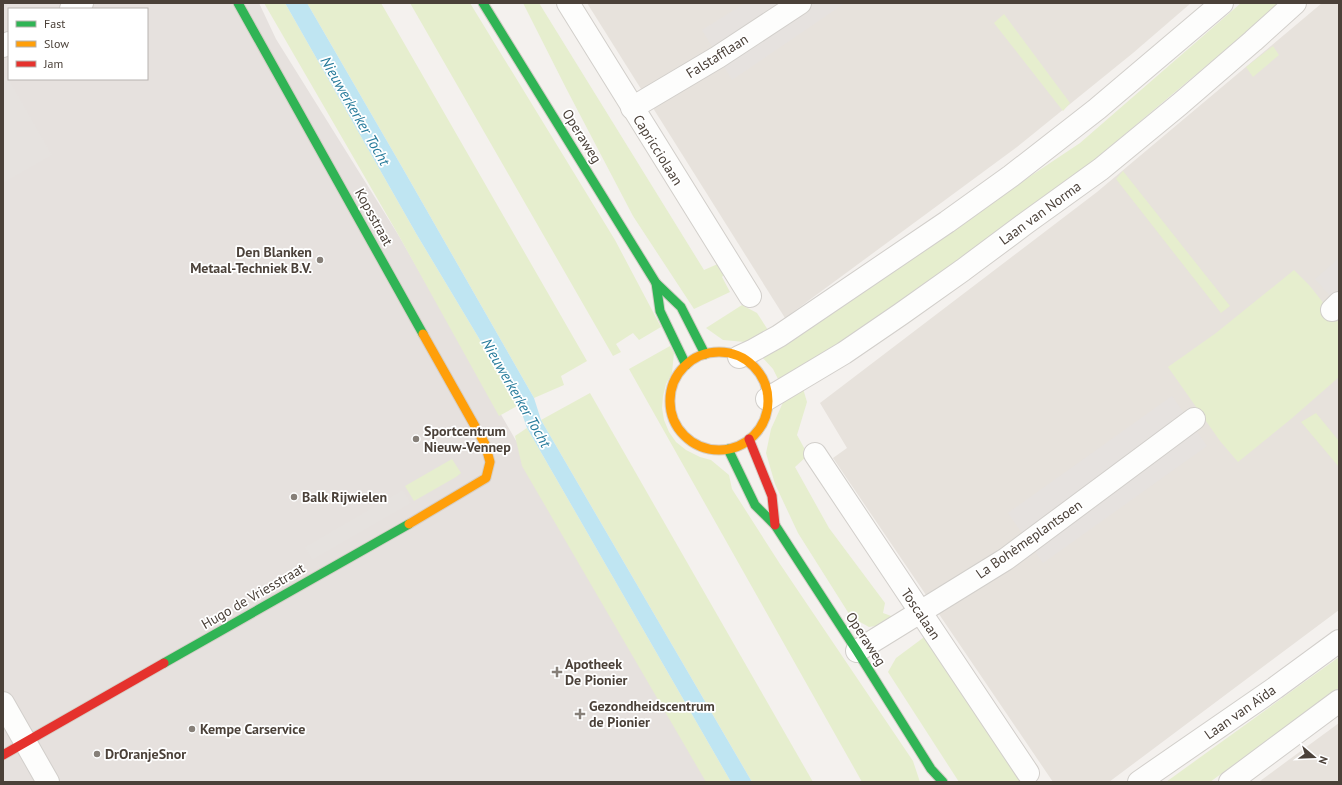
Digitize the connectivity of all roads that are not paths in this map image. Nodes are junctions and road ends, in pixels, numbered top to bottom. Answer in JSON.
{"nodes":[{"id":1,"x":82,"y":3,"type":"edge"},
{"id":2,"x":238,"y":3,"type":"edge"},
{"id":3,"x":483,"y":3,"type":"edge"},
{"id":4,"x":568,"y":3,"type":"edge"},
{"id":5,"x":800,"y":3,"type":"edge"},
{"id":6,"x":1222,"y":3,"type":"edge"},
{"id":7,"x":1295,"y":3,"type":"edge"},
{"id":8,"x":73,"y":8,"type":"edge"},
{"id":9,"x":632,"y":108,"type":"junction"},
{"id":10,"x":656,"y":283,"type":"junction"},
{"id":11,"x":750,"y":296,"type":"dead end"},
{"id":12,"x":705,"y":354,"type":"junction"},
{"id":13,"x":739,"y":357,"type":"junction"},
{"id":14,"x":686,"y":365,"type":"junction"},
{"id":15,"x":767,"y":399,"type":"junction"},
{"id":16,"x":1194,"y":419,"type":"dead end"},
{"id":17,"x":749,"y":439,"type":"junction"},
{"id":18,"x":485,"y":444,"type":"joint"},
{"id":19,"x":728,"y":449,"type":"junction"},
{"id":20,"x":815,"y":454,"type":"dead end"},
{"id":21,"x":775,"y":525,"type":"junction"},
{"id":22,"x":920,"y":611,"type":"junction"},
{"id":23,"x":1339,"y":641,"type":"edge"},
{"id":24,"x":857,"y":651,"type":"junction"},
{"id":25,"x":1339,"y":701,"type":"edge"},
{"id":26,"x":3,"y":703,"type":"edge"},
{"id":27,"x":26,"y":743,"type":"junction"},
{"id":28,"x":3,"y":755,"type":"edge"},
{"id":29,"x":931,"y":769,"type":"junction"},
{"id":30,"x":1028,"y":773,"type":"dead end"},
{"id":31,"x":48,"y":782,"type":"edge"},
{"id":32,"x":935,"y":782,"type":"edge"},
{"id":33,"x":943,"y":782,"type":"edge"},
{"id":34,"x":1139,"y":782,"type":"edge"},
{"id":35,"x":1230,"y":782,"type":"edge"}],
"edges":[{"from":1,"to":8,"type":"street"},
{"from":2,"to":18,"type":"main road","name":"Kopsstraat"},
{"from":3,"to":10,"type":"main road","name":"Operaweg"},
{"from":4,"to":9,"type":"street","name":"Capricciolaan"},
{"from":5,"to":9,"type":"street","name":"Falstafflaan"},
{"from":6,"to":13,"type":"street"},
{"from":7,"to":15,"type":"street","name":"Laan van Norma"},
{"from":9,"to":11,"type":"street","name":"Capricciolaan"},
{"from":10,"to":12,"type":"main road","name":"Operaweg"},
{"from":10,"to":14,"type":"main road","name":"Operaweg"},
{"from":12,"to":13,"type":"main road"},
{"from":12,"to":14,"type":"main road"},
{"from":13,"to":15,"type":"main road"},
{"from":14,"to":19,"type":"main road"},
{"from":15,"to":17,"type":"main road"},
{"from":16,"to":22,"type":"street","name":"La Bohèmeplantsoen"},
{"from":17,"to":19,"type":"main road"},
{"from":17,"to":21,"type":"main road","name":"Operaweg"},
{"from":18,"to":27,"type":"main road","name":"Hugo de Vriesstraat"},
{"from":19,"to":21,"type":"main road","name":"Operaweg"},
{"from":20,"to":22,"type":"street","name":"Toscalaan"},
{"from":21,"to":24,"type":"main road","name":"Operaweg"},
{"from":22,"to":24,"type":"street","name":"La Bohèmeplantsoen"},
{"from":22,"to":30,"type":"street","name":"Toscalaan"},
{"from":23,"to":34,"type":"street","name":"Laan van Aïda"},
{"from":24,"to":29,"type":"main road","name":"Operaweg"},
{"from":25,"to":35,"type":"street"},
{"from":26,"to":27,"type":"street"},
{"from":27,"to":28,"type":"main road","name":"Hugo de Vriesstraat"},
{"from":27,"to":31,"type":"street"},
{"from":29,"to":32,"type":"main road","name":"Operaweg"},
{"from":29,"to":33,"type":"main road","name":"Operaweg"}]}
